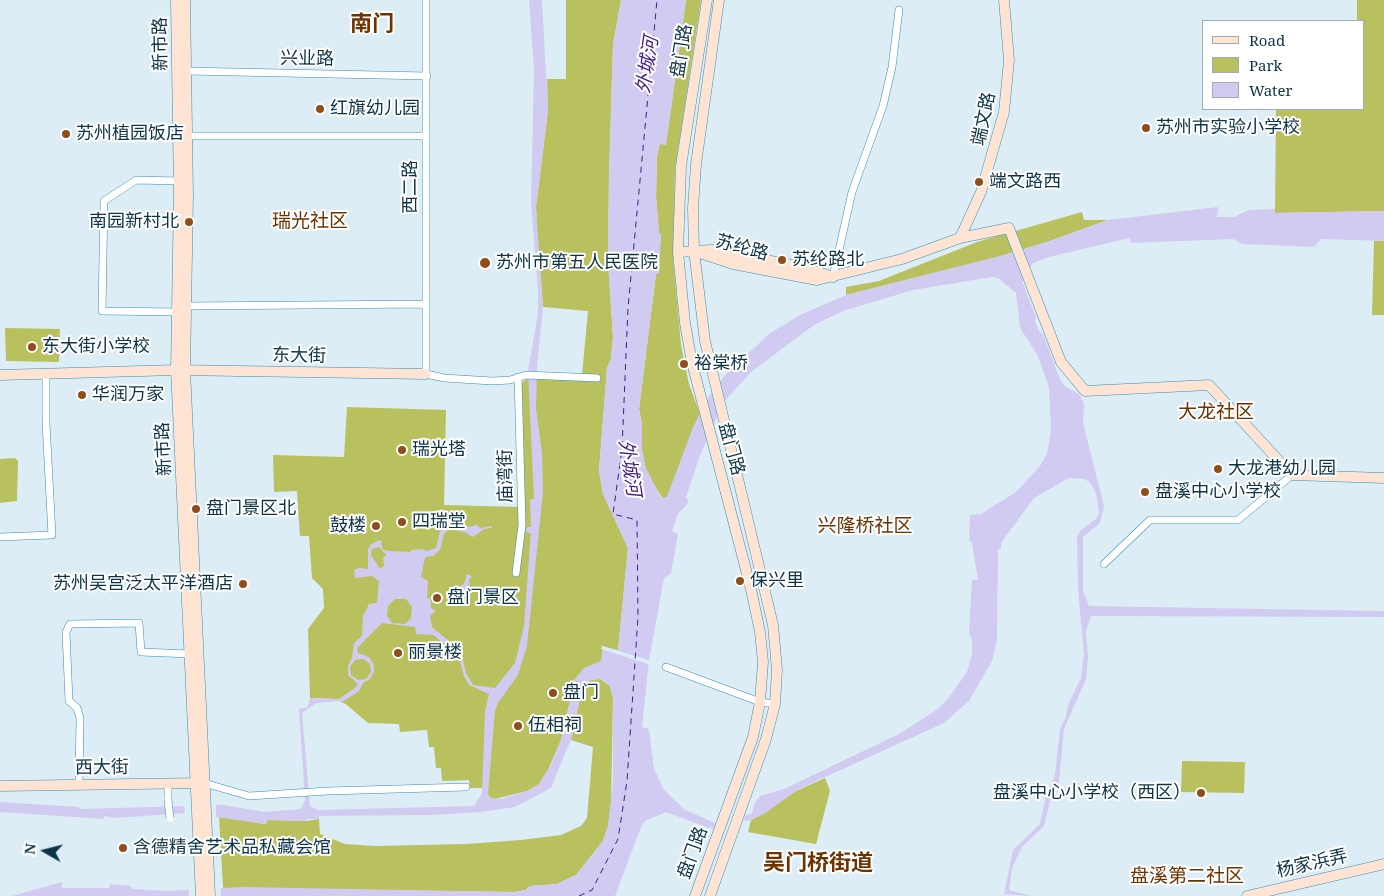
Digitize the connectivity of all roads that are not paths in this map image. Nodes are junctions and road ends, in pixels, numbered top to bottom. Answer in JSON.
{"nodes":[{"id":1,"x":176,"y":0,"type":"edge"},
{"id":2,"x":185,"y":0,"type":"edge"},
{"id":3,"x":426,"y":0,"type":"edge"},
{"id":4,"x":707,"y":0,"type":"edge"},
{"id":5,"x":719,"y":0,"type":"edge"},
{"id":6,"x":1004,"y":0,"type":"edge"},
{"id":7,"x":898,"y":10,"type":"dead end"},
{"id":8,"x":186,"y":72,"type":"junction"},
{"id":9,"x":427,"y":76,"type":"junction"},
{"id":10,"x":183,"y":136,"type":"junction"},
{"id":11,"x":426,"y":136,"type":"junction"},
{"id":12,"x":179,"y":181,"type":"junction"},
{"id":13,"x":960,"y":238,"type":"junction"},
{"id":14,"x":694,"y":251,"type":"junction"},
{"id":15,"x":678,"y":252,"type":"junction"},
{"id":16,"x":833,"y":277,"type":"junction"},
{"id":17,"x":425,"y":304,"type":"junction"},
{"id":18,"x":183,"y":309,"type":"junction"},
{"id":19,"x":181,"y":370,"type":"junction"},
{"id":20,"x":46,"y":374,"type":"junction"},
{"id":21,"x":426,"y":374,"type":"junction"},
{"id":22,"x":0,"y":375,"type":"edge"},
{"id":23,"x":522,"y":376,"type":"junction"},
{"id":24,"x":597,"y":378,"type":"dead end"},
{"id":25,"x":1292,"y":475,"type":"junction"},
{"id":26,"x":1384,"y":478,"type":"edge"},
{"id":27,"x":0,"y":537,"type":"edge"},
{"id":28,"x":1104,"y":564,"type":"dead end"},
{"id":29,"x":516,"y":573,"type":"dead end"},
{"id":30,"x":190,"y":654,"type":"junction"},
{"id":31,"x":666,"y":667,"type":"dead end"},
{"id":32,"x":760,"y":702,"type":"junction"},
{"id":33,"x":774,"y":704,"type":"junction"},
{"id":34,"x":200,"y":783,"type":"junction"},
{"id":35,"x":168,"y":784,"type":"junction"},
{"id":36,"x":79,"y":785,"type":"junction"},
{"id":37,"x":0,"y":786,"type":"edge"},
{"id":38,"x":466,"y":788,"type":"dead end"},
{"id":39,"x":201,"y":803,"type":"junction"},
{"id":40,"x":170,"y":818,"type":"dead end"},
{"id":41,"x":1384,"y":864,"type":"edge"},
{"id":42,"x":1277,"y":893,"type":"edge"},
{"id":43,"x":202,"y":896,"type":"edge"},
{"id":44,"x":210,"y":896,"type":"edge"},
{"id":45,"x":694,"y":896,"type":"edge"},
{"id":46,"x":710,"y":896,"type":"edge"},
{"id":47,"x":1247,"y":896,"type":"edge"}],
"edges":[{"from":1,"to":10,"type":"main road","name":"新市路"},
{"from":2,"to":8,"type":"main road","name":"新市路"},
{"from":3,"to":9,"type":"street","name":"西二路"},
{"from":4,"to":15,"type":"main road","name":"盘门路"},
{"from":5,"to":14,"type":"main road","name":"盘门路"},
{"from":6,"to":13,"type":"main road","name":"端文路"},
{"from":7,"to":16,"type":"street"},
{"from":8,"to":9,"type":"street","name":"兴业路"},
{"from":8,"to":10,"type":"main road","name":"新市路"},
{"from":9,"to":11,"type":"street","name":"西二路"},
{"from":10,"to":11,"type":"street"},
{"from":10,"to":12,"type":"main road","name":"新市路"},
{"from":10,"to":18,"type":"main road","name":"新市路"},
{"from":11,"to":17,"type":"street","name":"西二路"},
{"from":12,"to":18,"type":"main road","name":"新市路"},
{"from":12,"to":18,"type":"street"},
{"from":13,"to":16,"type":"main road"},
{"from":13,"to":25,"type":"main road"},
{"from":14,"to":15,"type":"main road","name":"苏纶路"},
{"from":14,"to":16,"type":"main road","name":"苏纶路"},
{"from":14,"to":33,"type":"main road","name":"盘门路"},
{"from":15,"to":32,"type":"main road","name":"盘门路"},
{"from":17,"to":18,"type":"street"},
{"from":17,"to":21,"type":"street","name":"西二路"},
{"from":18,"to":19,"type":"main road","name":"新市路"},
{"from":19,"to":20,"type":"main road","name":"东大街"},
{"from":19,"to":21,"type":"main road","name":"东大街"},
{"from":19,"to":30,"type":"main road","name":"新市路"},
{"from":19,"to":34,"type":"main road","name":"新市路"},
{"from":20,"to":22,"type":"main road","name":"东大街"},
{"from":20,"to":27,"type":"street"},
{"from":21,"to":23,"type":"street","name":"东大街"},
{"from":23,"to":24,"type":"street","name":"东大街"},
{"from":23,"to":29,"type":"street","name":"庙湾街"},
{"from":25,"to":26,"type":"main road"},
{"from":25,"to":28,"type":"street"},
{"from":30,"to":34,"type":"main road","name":"新市路"},
{"from":30,"to":36,"type":"street"},
{"from":31,"to":32,"type":"street"},
{"from":32,"to":33,"type":"street"},
{"from":32,"to":45,"type":"main road","name":"盘门路"},
{"from":33,"to":46,"type":"main road","name":"盘门路"},
{"from":34,"to":35,"type":"main road","name":"西大街"},
{"from":34,"to":38,"type":"street"},
{"from":34,"to":39,"type":"main road","name":"新市路"},
{"from":35,"to":36,"type":"main road","name":"西大街"},
{"from":35,"to":40,"type":"street","bridge":true},
{"from":36,"to":37,"type":"main road","name":"西大街"},
{"from":39,"to":43,"type":"main road","name":"新市路"},
{"from":39,"to":44,"type":"main road","name":"新市路"},
{"from":41,"to":42,"type":"main road","name":"杨家浜弄"},
{"from":42,"to":47,"type":"main road","name":"杨家浜弄"}]}
